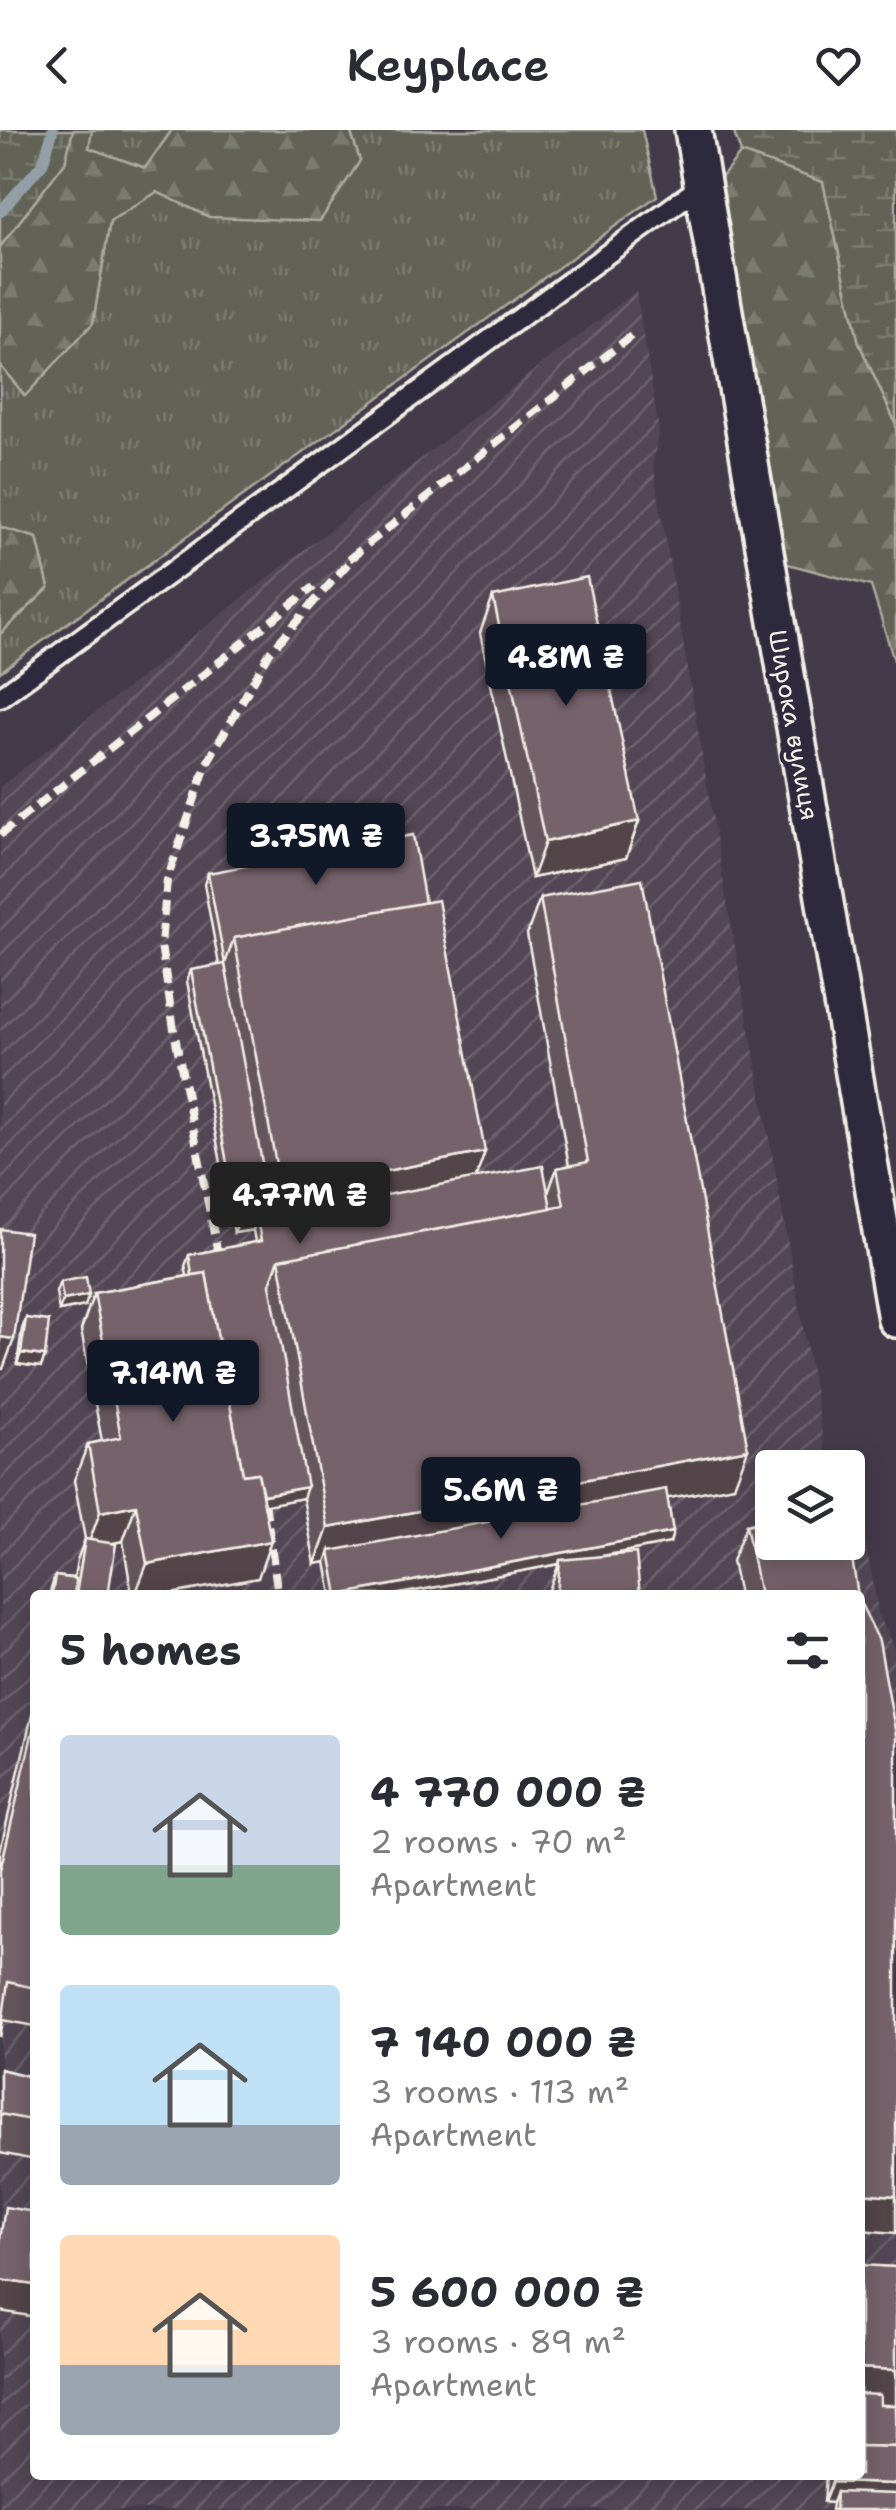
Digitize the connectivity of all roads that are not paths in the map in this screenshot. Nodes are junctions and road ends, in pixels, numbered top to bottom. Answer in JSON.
{"nodes":[{"id":1,"x":693,"y":130,"type":"edge"},
{"id":2,"x":702,"y":185,"type":"junction"},
{"id":3,"x":0,"y":696,"type":"edge"},
{"id":4,"x":896,"y":1320,"type":"edge"}],
"edges":[{"from":1,"to":2,"type":"street","name":"Широка вулиця"},
{"from":2,"to":3,"type":"lane"},
{"from":2,"to":4,"type":"street","name":"Широка вулиця"}]}
